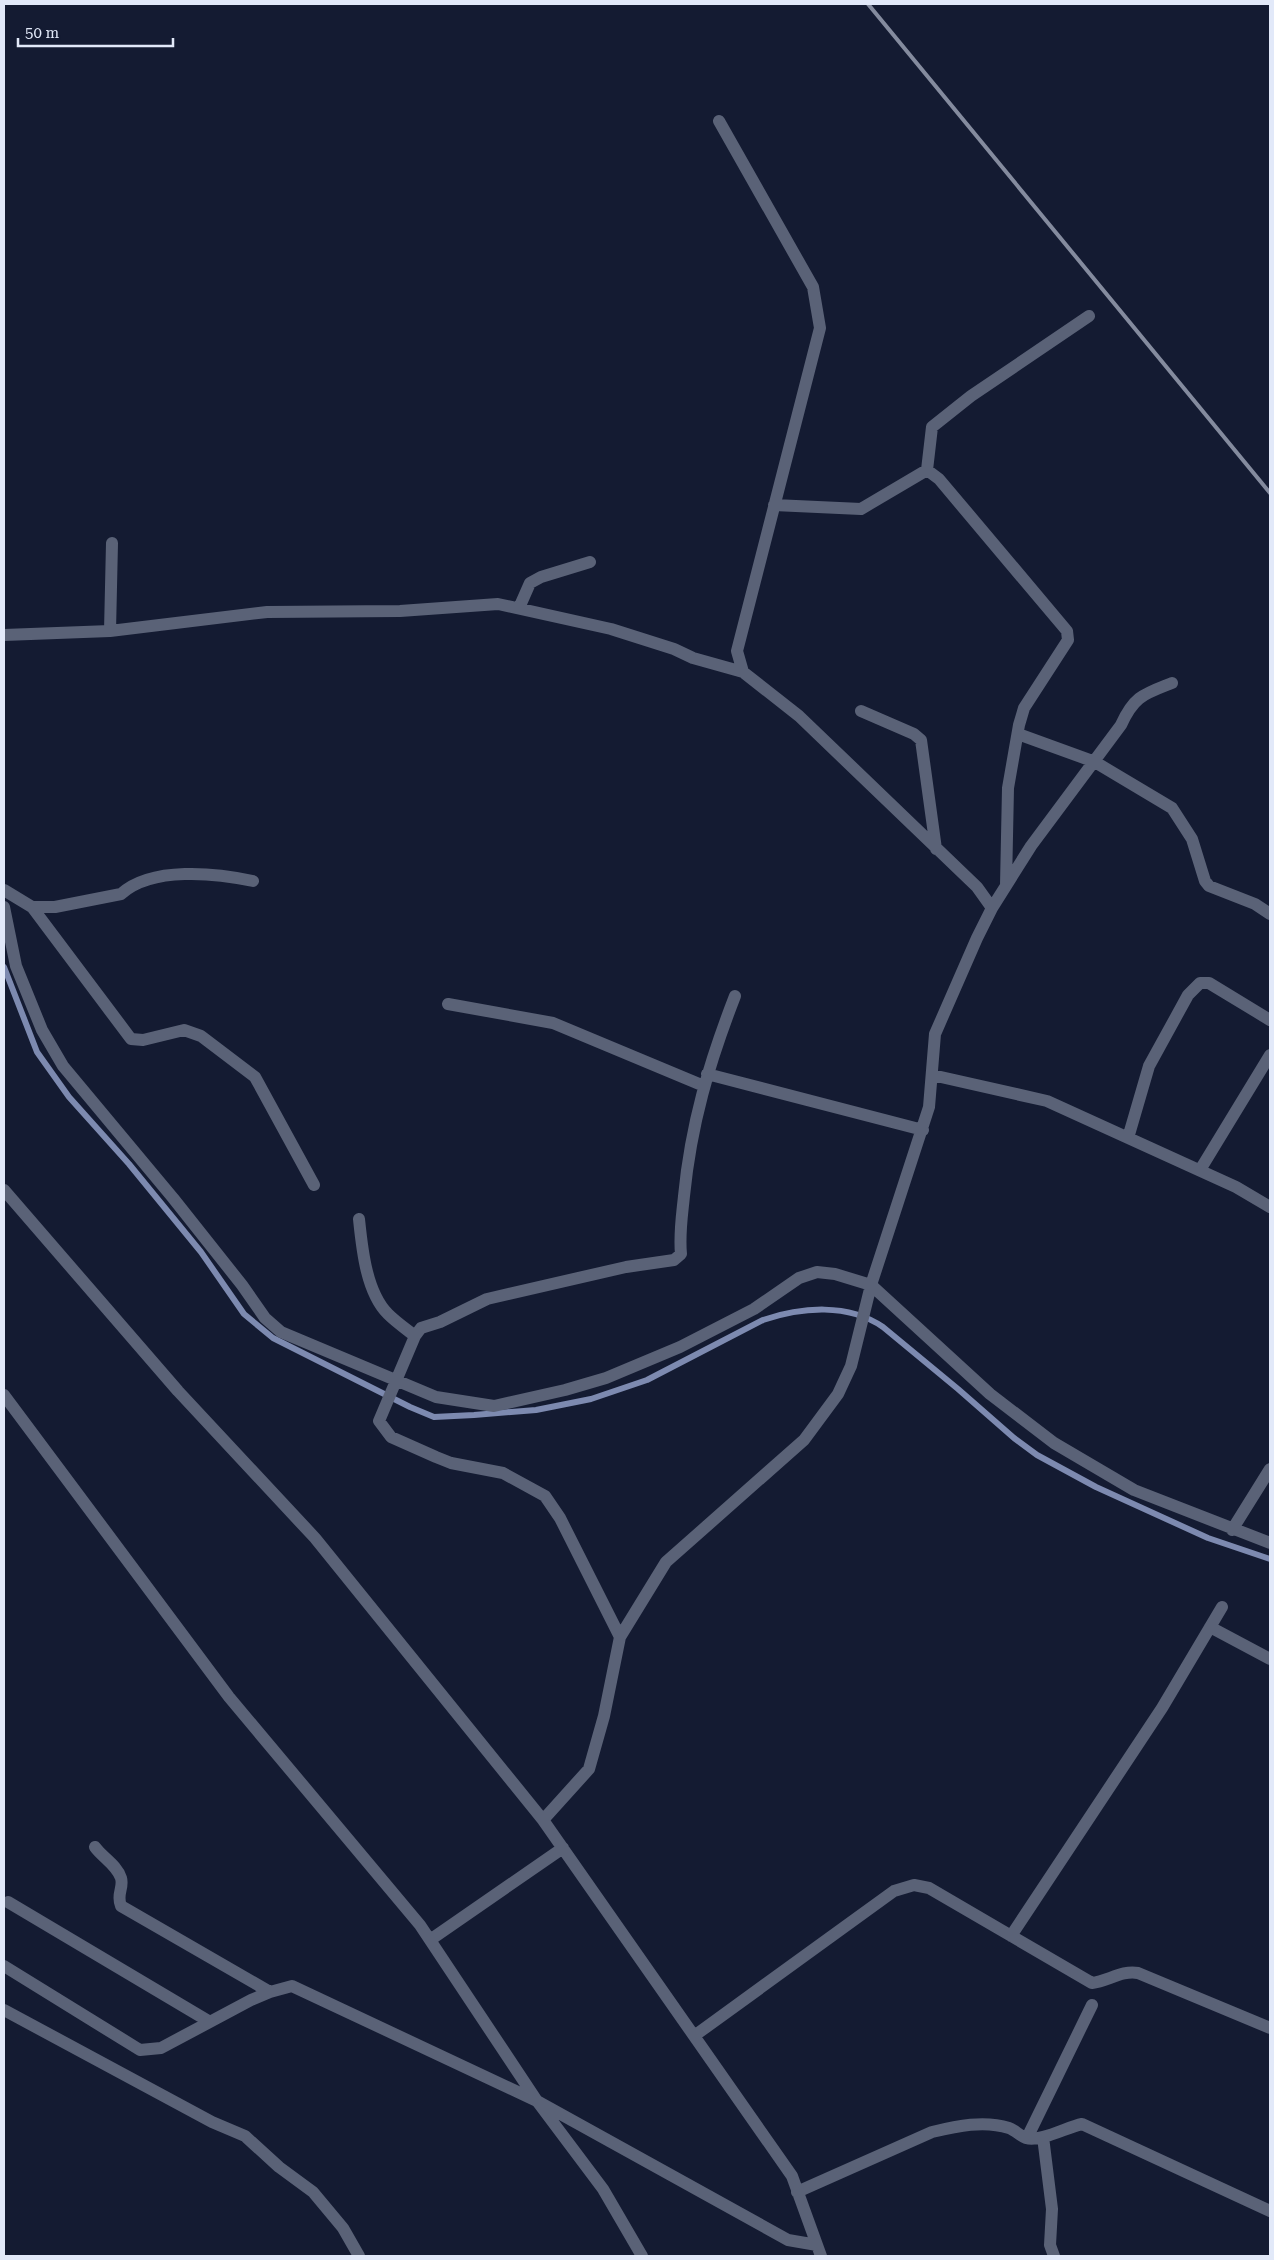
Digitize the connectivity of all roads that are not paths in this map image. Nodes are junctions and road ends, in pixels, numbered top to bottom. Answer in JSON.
{"nodes":[{"id":1,"x":719,"y":121,"type":"dead end"},
{"id":2,"x":1089,"y":316,"type":"dead end"},
{"id":3,"x":927,"y":470,"type":"junction"},
{"id":4,"x":774,"y":505,"type":"junction"},
{"id":5,"x":112,"y":543,"type":"dead end"},
{"id":6,"x":590,"y":562,"type":"dead end"},
{"id":7,"x":519,"y":608,"type":"junction"},
{"id":8,"x":110,"y":631,"type":"junction"},
{"id":9,"x":4,"y":635,"type":"edge"},
{"id":10,"x":743,"y":672,"type":"junction"},
{"id":11,"x":1172,"y":683,"type":"dead end"},
{"id":12,"x":861,"y":711,"type":"dead end"},
{"id":13,"x":1018,"y":734,"type":"junction"},
{"id":14,"x":1095,"y":762,"type":"junction"},
{"id":15,"x":936,"y":849,"type":"junction"},
{"id":16,"x":253,"y":881,"type":"dead end"},
{"id":17,"x":1006,"y":885,"type":"junction"},
{"id":18,"x":4,"y":890,"type":"edge"},
{"id":19,"x":4,"y":907,"type":"edge"},
{"id":20,"x":32,"y":907,"type":"junction"},
{"id":21,"x":992,"y":908,"type":"junction"},
{"id":22,"x":1270,"y":914,"type":"edge"},
{"id":23,"x":735,"y":996,"type":"dead end"},
{"id":24,"x":448,"y":1004,"type":"dead end"},
{"id":25,"x":1270,"y":1020,"type":"edge"},
{"id":26,"x":1270,"y":1055,"type":"edge"},
{"id":27,"x":932,"y":1075,"type":"junction"},
{"id":28,"x":706,"y":1080,"type":"junction"},
{"id":29,"x":922,"y":1130,"type":"junction"},
{"id":30,"x":1128,"y":1138,"type":"junction"},
{"id":31,"x":1200,"y":1170,"type":"junction"},
{"id":32,"x":314,"y":1185,"type":"dead end"},
{"id":33,"x":4,"y":1190,"type":"edge"},
{"id":34,"x":1270,"y":1207,"type":"edge"},
{"id":35,"x":359,"y":1219,"type":"dead end"},
{"id":36,"x":871,"y":1285,"type":"junction"},
{"id":37,"x":415,"y":1336,"type":"junction"},
{"id":38,"x":395,"y":1384,"type":"junction"},
{"id":39,"x":4,"y":1395,"type":"edge"},
{"id":40,"x":1270,"y":1469,"type":"edge"},
{"id":41,"x":1232,"y":1530,"type":"junction"},
{"id":42,"x":1270,"y":1543,"type":"edge"},
{"id":43,"x":1222,"y":1607,"type":"dead end"},
{"id":44,"x":1210,"y":1627,"type":"junction"},
{"id":45,"x":620,"y":1637,"type":"junction"},
{"id":46,"x":1270,"y":1660,"type":"edge"},
{"id":47,"x":544,"y":1820,"type":"junction"},
{"id":48,"x":95,"y":1846,"type":"dead end"},
{"id":49,"x":563,"y":1848,"type":"junction"},
{"id":50,"x":8,"y":1902,"type":"dead end"},
{"id":51,"x":1011,"y":1936,"type":"junction"},
{"id":52,"x":430,"y":1940,"type":"junction"},
{"id":53,"x":4,"y":1966,"type":"edge"},
{"id":54,"x":270,"y":1992,"type":"junction"},
{"id":55,"x":1092,"y":2006,"type":"dead end"},
{"id":56,"x":4,"y":2010,"type":"edge"},
{"id":57,"x":210,"y":2022,"type":"junction"},
{"id":58,"x":1270,"y":2028,"type":"edge"},
{"id":59,"x":694,"y":2036,"type":"junction"},
{"id":60,"x":537,"y":2100,"type":"junction"},
{"id":61,"x":1043,"y":2137,"type":"junction"},
{"id":62,"x":1026,"y":2138,"type":"junction"},
{"id":63,"x":797,"y":2192,"type":"junction"},
{"id":64,"x":1270,"y":2212,"type":"edge"},
{"id":65,"x":819,"y":2251,"type":"edge"},
{"id":66,"x":359,"y":2256,"type":"edge"},
{"id":67,"x":642,"y":2256,"type":"edge"},
{"id":68,"x":1054,"y":2256,"type":"edge"}],
"edges":[{"from":1,"to":4,"type":"street"},
{"from":2,"to":3,"type":"street"},
{"from":3,"to":4,"type":"street"},
{"from":3,"to":13,"type":"street"},
{"from":4,"to":10,"type":"street"},
{"from":5,"to":8,"type":"street"},
{"from":6,"to":7,"type":"street"},
{"from":7,"to":8,"type":"street"},
{"from":7,"to":10,"type":"street"},
{"from":8,"to":9,"type":"street"},
{"from":10,"to":15,"type":"street"},
{"from":11,"to":14,"type":"street"},
{"from":12,"to":15,"type":"street"},
{"from":13,"to":14,"type":"street"},
{"from":13,"to":17,"type":"street"},
{"from":14,"to":17,"type":"street"},
{"from":14,"to":22,"type":"street"},
{"from":15,"to":21,"type":"street"},
{"from":16,"to":20,"type":"street"},
{"from":17,"to":21,"type":"street"},
{"from":18,"to":20,"type":"street"},
{"from":19,"to":38,"type":"street"},
{"from":20,"to":32,"type":"street"},
{"from":21,"to":27,"type":"street"},
{"from":23,"to":28,"type":"street"},
{"from":24,"to":28,"type":"street"},
{"from":25,"to":30,"type":"street"},
{"from":26,"to":31,"type":"street"},
{"from":27,"to":29,"type":"street"},
{"from":27,"to":30,"type":"street"},
{"from":28,"to":29,"type":"street"},
{"from":28,"to":37,"type":"street"},
{"from":29,"to":36,"type":"street"},
{"from":30,"to":31,"type":"street"},
{"from":31,"to":34,"type":"street"},
{"from":33,"to":47,"type":"street"},
{"from":35,"to":37,"type":"street"},
{"from":36,"to":38,"type":"street"},
{"from":36,"to":41,"type":"street"},
{"from":36,"to":45,"type":"street"},
{"from":37,"to":38,"type":"street"},
{"from":38,"to":45,"type":"street"},
{"from":39,"to":52,"type":"street"},
{"from":40,"to":41,"type":"street"},
{"from":41,"to":42,"type":"street"},
{"from":43,"to":44,"type":"street"},
{"from":44,"to":46,"type":"street"},
{"from":44,"to":51,"type":"street"},
{"from":45,"to":47,"type":"street"},
{"from":47,"to":49,"type":"street"},
{"from":48,"to":54,"type":"street"},
{"from":49,"to":52,"type":"street"},
{"from":49,"to":59,"type":"street"},
{"from":50,"to":57,"type":"street"},
{"from":51,"to":58,"type":"street"},
{"from":51,"to":59,"type":"street"},
{"from":52,"to":60,"type":"street"},
{"from":53,"to":57,"type":"street"},
{"from":54,"to":57,"type":"street"},
{"from":54,"to":60,"type":"street"},
{"from":55,"to":62,"type":"street"},
{"from":56,"to":66,"type":"street"},
{"from":59,"to":63,"type":"street"},
{"from":60,"to":65,"type":"street"},
{"from":60,"to":67,"type":"street"},
{"from":61,"to":62,"type":"street"},
{"from":61,"to":64,"type":"street"},
{"from":61,"to":68,"type":"street"},
{"from":62,"to":63,"type":"street"},
{"from":63,"to":65,"type":"street"}]}
